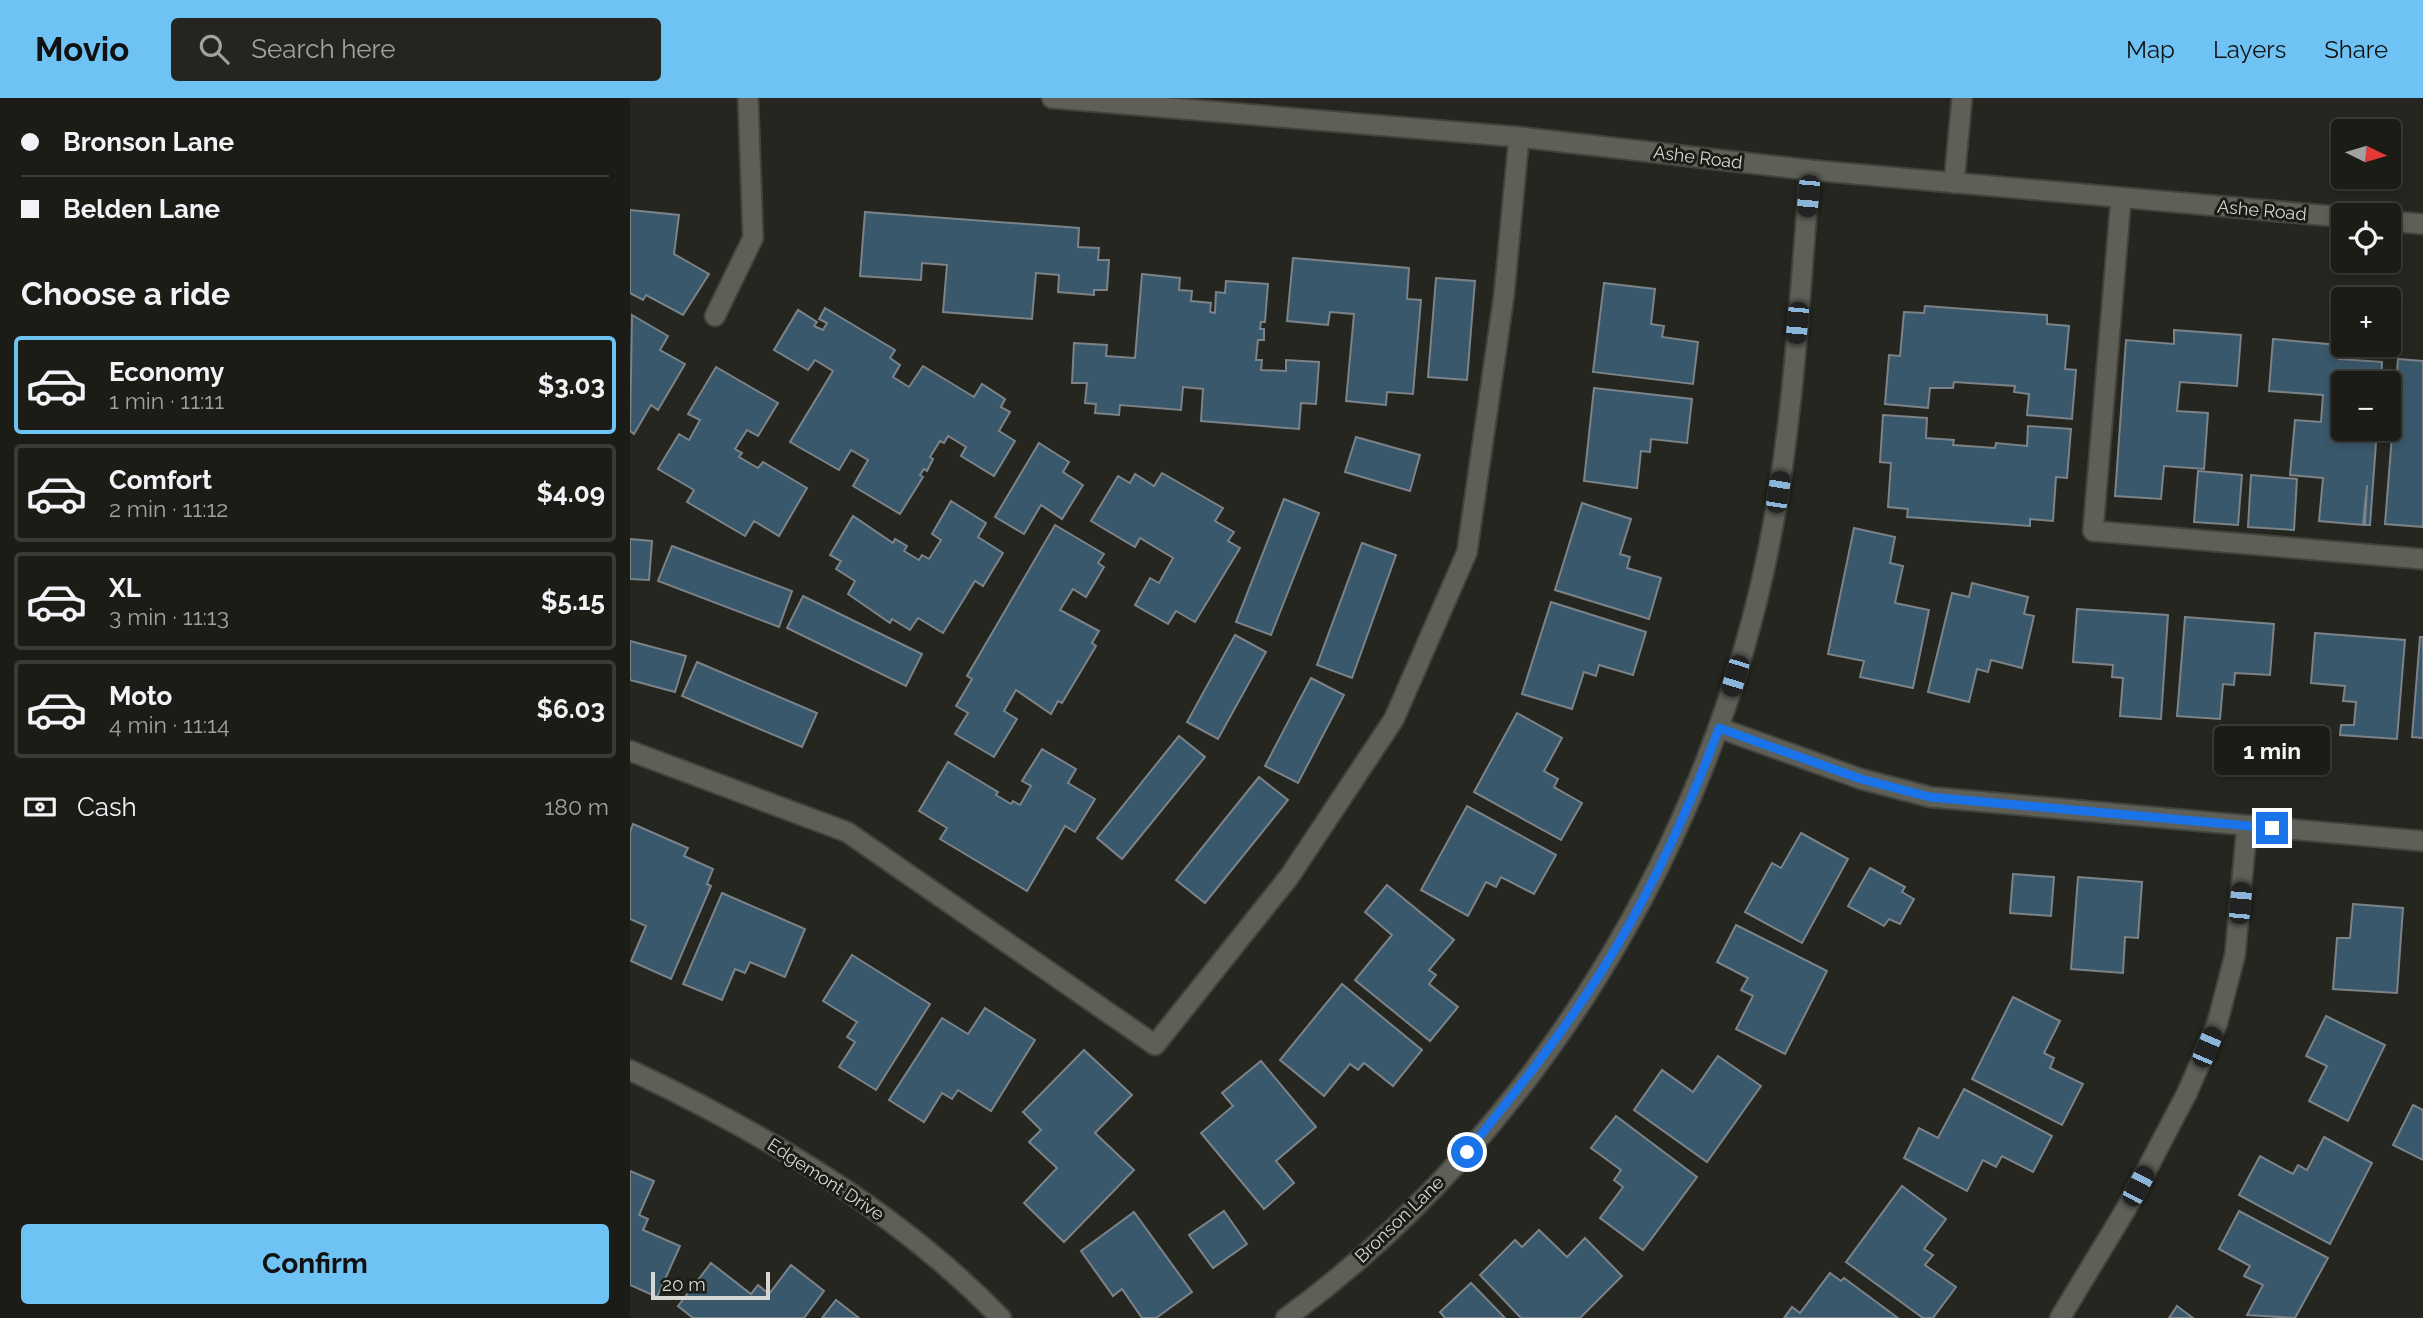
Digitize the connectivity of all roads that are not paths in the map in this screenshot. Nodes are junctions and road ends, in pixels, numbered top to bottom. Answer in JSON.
{"nodes":[{"id":1,"x":748,"y":98,"type":"edge"},
{"id":2,"x":1052,"y":98,"type":"edge"},
{"id":3,"x":1962,"y":98,"type":"edge"},
{"id":4,"x":1519,"y":137,"type":"junction"},
{"id":5,"x":1810,"y":170,"type":"junction"},
{"id":6,"x":1954,"y":183,"type":"junction"},
{"id":7,"x":2121,"y":198,"type":"junction"},
{"id":8,"x":2331,"y":216,"type":"edge"},
{"id":9,"x":2401,"y":222,"type":"edge"},
{"id":10,"x":2423,"y":224,"type":"edge"},
{"id":11,"x":715,"y":316,"type":"dead end"},
{"id":12,"x":2423,"y":559,"type":"edge"},
{"id":13,"x":1719,"y":728,"type":"junction"},
{"id":14,"x":630,"y":751,"type":"edge"},
{"id":15,"x":2247,"y":826,"type":"junction"},
{"id":16,"x":2423,"y":841,"type":"edge"},
{"id":17,"x":630,"y":1070,"type":"edge"},
{"id":18,"x":1001,"y":1318,"type":"edge"},
{"id":19,"x":1286,"y":1318,"type":"edge"},
{"id":20,"x":2060,"y":1318,"type":"edge"}],
"edges":[{"from":1,"to":11,"type":"street"},
{"from":2,"to":4,"type":"street","name":"Ashe Road"},
{"from":3,"to":6,"type":"street"},
{"from":4,"to":5,"type":"street","name":"Ashe Road"},
{"from":4,"to":14,"type":"street"},
{"from":5,"to":6,"type":"street","name":"Ashe Road"},
{"from":5,"to":13,"type":"street","name":"Bronson Lane"},
{"from":6,"to":7,"type":"street","name":"Ashe Road"},
{"from":7,"to":8,"type":"street","name":"Ashe Road"},
{"from":7,"to":12,"type":"street"},
{"from":9,"to":10,"type":"street"},
{"from":13,"to":15,"type":"street"},
{"from":13,"to":19,"type":"street","name":"Bronson Lane"},
{"from":15,"to":16,"type":"street"},
{"from":15,"to":20,"type":"street"},
{"from":17,"to":18,"type":"street","name":"Edgemont Drive"}]}
